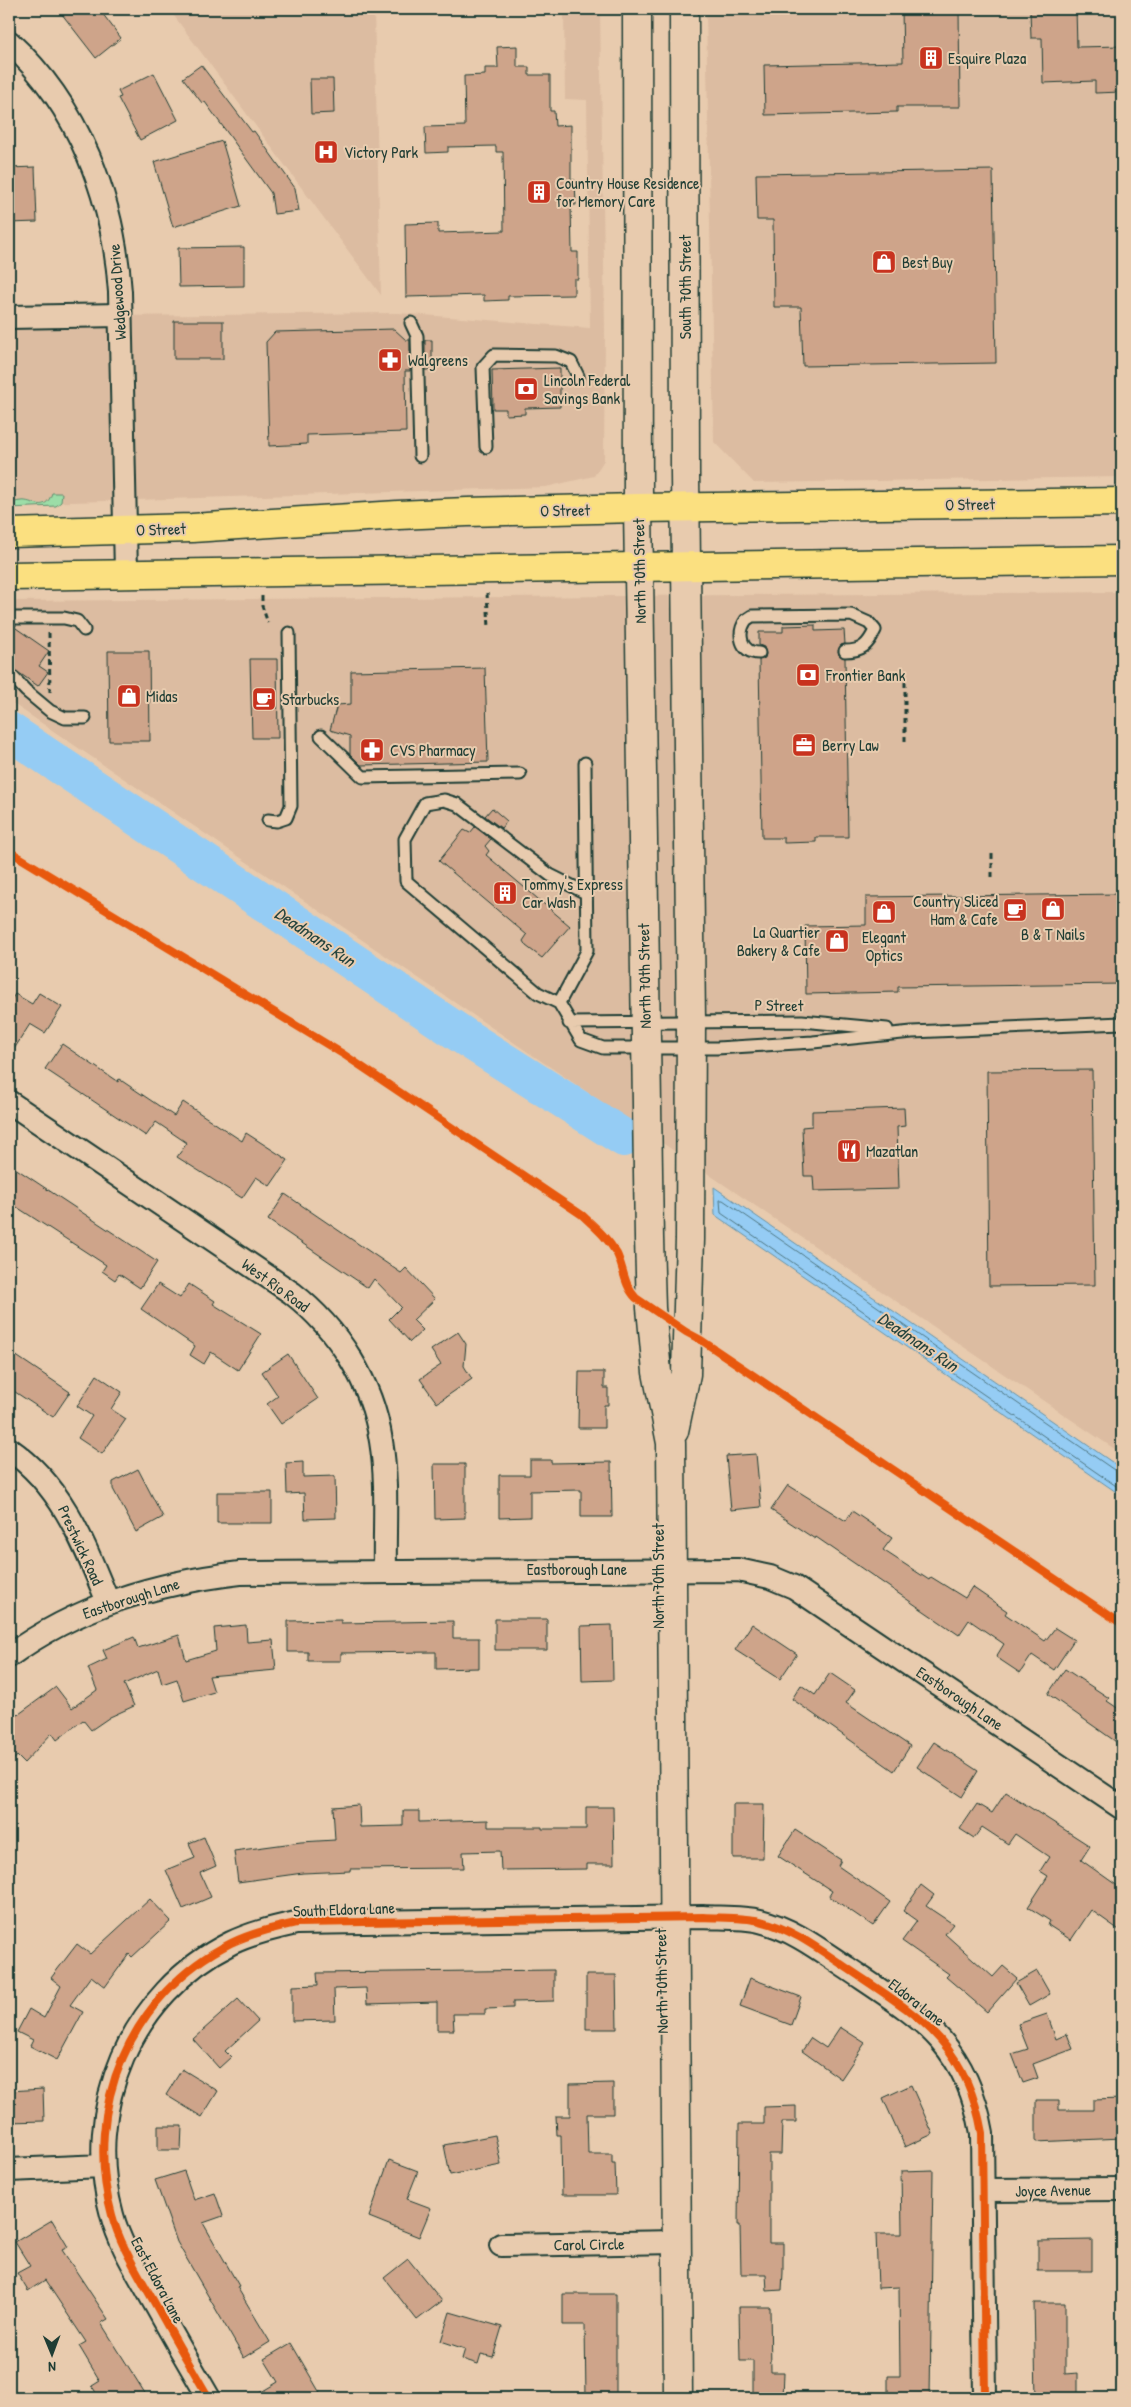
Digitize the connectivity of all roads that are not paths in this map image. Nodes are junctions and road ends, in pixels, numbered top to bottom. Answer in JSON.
{"nodes":[{"id":1,"x":637,"y":9,"type":"edge"},
{"id":2,"x":684,"y":9,"type":"edge"},
{"id":3,"x":9,"y":42,"type":"edge"},
{"id":4,"x":120,"y":315,"type":"junction"},
{"id":5,"x":9,"y":317,"type":"edge"},
{"id":6,"x":411,"y":323,"type":"dead end"},
{"id":7,"x":578,"y":376,"type":"dead end"},
{"id":8,"x":486,"y":448,"type":"dead end"},
{"id":9,"x":420,"y":456,"type":"dead end"},
{"id":10,"x":1122,"y":502,"type":"edge"},
{"id":11,"x":686,"y":507,"type":"junction"},
{"id":12,"x":638,"y":508,"type":"junction"},
{"id":13,"x":125,"y":530,"type":"junction"},
{"id":14,"x":9,"y":533,"type":"edge"},
{"id":15,"x":1122,"y":560,"type":"edge"},
{"id":16,"x":686,"y":565,"type":"junction"},
{"id":17,"x":639,"y":566,"type":"junction"},
{"id":18,"x":126,"y":573,"type":"junction"},
{"id":19,"x":9,"y":576,"type":"edge"},
{"id":20,"x":9,"y":618,"type":"edge"},
{"id":21,"x":84,"y":630,"type":"dead end"},
{"id":22,"x":289,"y":632,"type":"dead end"},
{"id":23,"x":845,"y":651,"type":"dead end"},
{"id":24,"x":759,"y":652,"type":"dead end"},
{"id":25,"x":9,"y":673,"type":"edge"},
{"id":26,"x":85,"y":718,"type":"dead end"},
{"id":27,"x":321,"y":736,"type":"dead end"},
{"id":28,"x":585,"y":763,"type":"dead end"},
{"id":29,"x":520,"y":774,"type":"dead end"},
{"id":30,"x":268,"y":820,"type":"dead end"},
{"id":31,"x":586,"y":893,"type":"junction"},
{"id":32,"x":559,"y":1003,"type":"junction"},
{"id":33,"x":644,"y":1021,"type":"junction"},
{"id":34,"x":691,"y":1021,"type":"junction"},
{"id":35,"x":569,"y":1023,"type":"junction"},
{"id":36,"x":1122,"y":1023,"type":"edge"},
{"id":37,"x":912,"y":1032,"type":"junction"},
{"id":38,"x":645,"y":1048,"type":"junction"},
{"id":39,"x":691,"y":1048,"type":"junction"},
{"id":40,"x":9,"y":1102,"type":"edge"},
{"id":41,"x":671,"y":1442,"type":"junction"},
{"id":42,"x":9,"y":1449,"type":"edge"},
{"id":43,"x":672,"y":1569,"type":"junction"},
{"id":44,"x":385,"y":1571,"type":"junction"},
{"id":45,"x":108,"y":1602,"type":"junction"},
{"id":46,"x":9,"y":1656,"type":"edge"},
{"id":47,"x":1122,"y":1808,"type":"edge"},
{"id":48,"x":674,"y":1917,"type":"junction"},
{"id":49,"x":103,"y":2166,"type":"junction"},
{"id":50,"x":9,"y":2170,"type":"edge"},
{"id":51,"x":1122,"y":2189,"type":"edge"},
{"id":52,"x":984,"y":2190,"type":"junction"},
{"id":53,"x":678,"y":2242,"type":"junction"},
{"id":54,"x":501,"y":2245,"type":"dead end"},
{"id":55,"x":209,"y":2398,"type":"edge"},
{"id":56,"x":678,"y":2398,"type":"edge"},
{"id":57,"x":985,"y":2398,"type":"edge"}],
"edges":[{"from":1,"to":12,"type":"main road"},
{"from":2,"to":11,"type":"main road","name":"South 70th Street"},
{"from":3,"to":4,"type":"street","name":"Wedgewood Drive"},
{"from":4,"to":5,"type":"street"},
{"from":4,"to":13,"type":"street","name":"Wedgewood Drive"},
{"from":6,"to":9,"type":"lane"},
{"from":7,"to":8,"type":"lane"},
{"from":10,"to":11,"type":"main road","name":"O Street"},
{"from":11,"to":12,"type":"main road","name":"O Street"},
{"from":11,"to":16,"type":"main road","name":"South 70th Street"},
{"from":12,"to":13,"type":"main road","name":"O Street"},
{"from":12,"to":17,"type":"main road","name":"North 70th Street"},
{"from":13,"to":14,"type":"main road","name":"O Street"},
{"from":13,"to":18,"type":"street","name":"Wedgewood Drive"},
{"from":15,"to":16,"type":"main road"},
{"from":16,"to":17,"type":"main road"},
{"from":16,"to":34,"type":"main road","name":"North 70th Street"},
{"from":17,"to":18,"type":"main road"},
{"from":17,"to":33,"type":"main road","name":"North 70th Street"},
{"from":18,"to":19,"type":"main road"},
{"from":20,"to":21,"type":"lane"},
{"from":22,"to":30,"type":"lane"},
{"from":23,"to":24,"type":"lane"},
{"from":25,"to":26,"type":"lane"},
{"from":27,"to":29,"type":"lane"},
{"from":28,"to":31,"type":"lane"},
{"from":31,"to":32,"type":"lane"},
{"from":31,"to":32,"type":"lane"},
{"from":32,"to":35,"type":"lane","name":"P Street"},
{"from":33,"to":34,"type":"lane","name":"P Street"},
{"from":33,"to":35,"type":"lane","name":"P Street"},
{"from":33,"to":38,"type":"main road","name":"North 70th Street"},
{"from":34,"to":37,"type":"lane","name":"P Street"},
{"from":34,"to":39,"type":"main road","name":"North 70th Street"},
{"from":35,"to":38,"type":"lane","name":"P Street"},
{"from":36,"to":37,"type":"lane","name":"P Street"},
{"from":37,"to":39,"type":"lane","name":"P Street"},
{"from":38,"to":39,"type":"lane","name":"P Street"},
{"from":38,"to":41,"type":"main road","name":"North 70th Street"},
{"from":39,"to":41,"type":"main road","name":"North 70th Street"},
{"from":40,"to":44,"type":"street","name":"West Rio Road"},
{"from":41,"to":43,"type":"main road","name":"North 70th Street"},
{"from":42,"to":45,"type":"street","name":"Prestwick Road"},
{"from":43,"to":44,"type":"street","name":"Eastborough Lane"},
{"from":43,"to":47,"type":"street","name":"Eastborough Lane"},
{"from":43,"to":48,"type":"main road","name":"North 70th Street"},
{"from":44,"to":45,"type":"street","name":"Eastborough Lane"},
{"from":45,"to":46,"type":"street","name":"Eastborough Lane"},
{"from":48,"to":49,"type":"street","name":"South Eldora Lane"},
{"from":48,"to":52,"type":"street","name":"Eldora Lane"},
{"from":48,"to":53,"type":"main road","name":"North 70th Street"},
{"from":49,"to":50,"type":"street"},
{"from":49,"to":55,"type":"street","name":"East Eldora Lane"},
{"from":51,"to":52,"type":"street","name":"Joyce Avenue"},
{"from":52,"to":57,"type":"street","name":"Eldora Lane"},
{"from":53,"to":54,"type":"street","name":"Carol Circle"},
{"from":53,"to":56,"type":"main road","name":"North 70th Street"}]}
